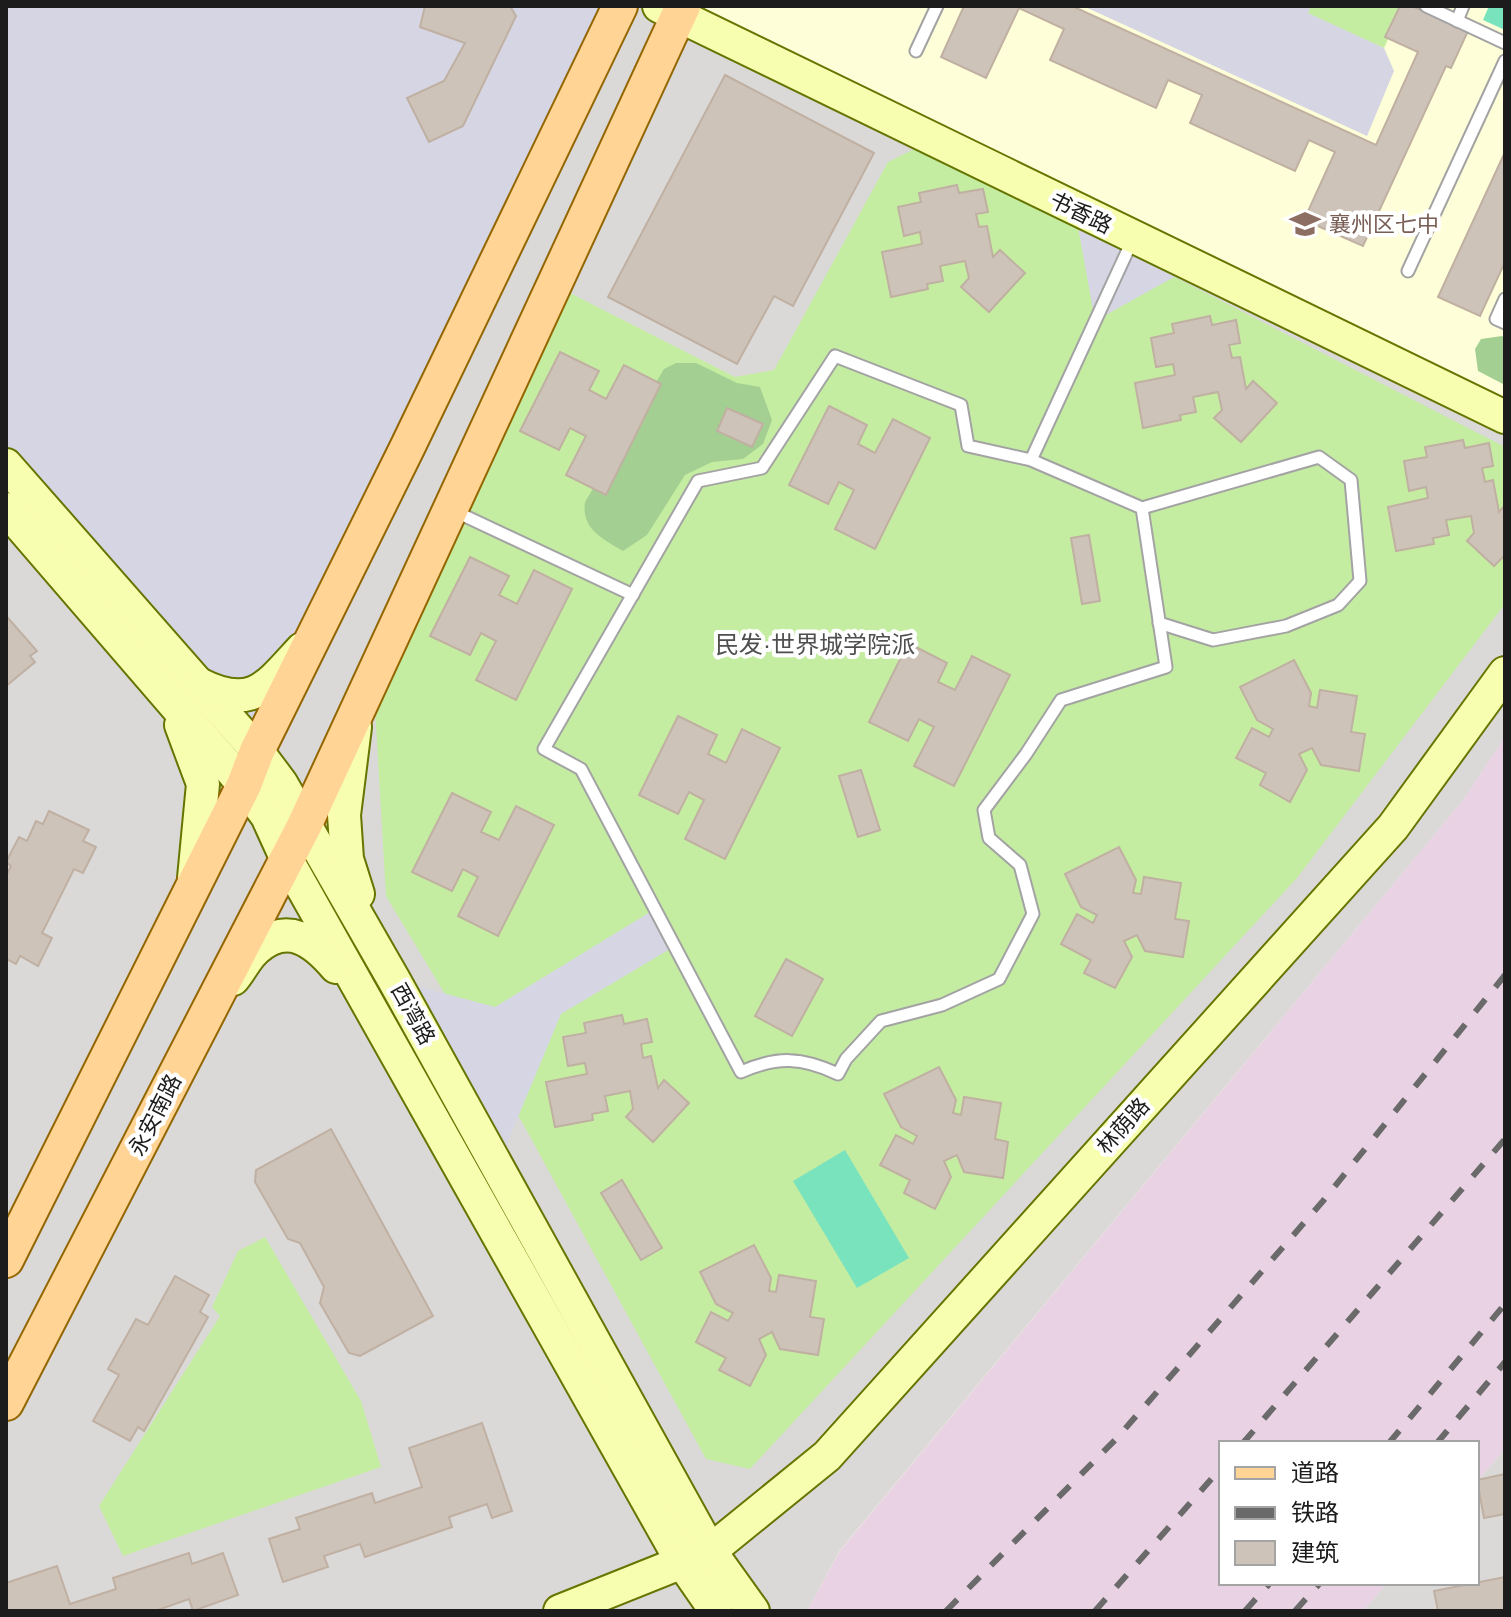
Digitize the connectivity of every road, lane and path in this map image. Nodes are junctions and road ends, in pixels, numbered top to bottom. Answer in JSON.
{"nodes":[{"id":1,"x":620,"y":6,"type":"edge"},
{"id":2,"x":937,"y":6,"type":"edge"},
{"id":3,"x":1426,"y":6,"type":"edge"},
{"id":4,"x":1463,"y":6,"type":"edge"},
{"id":5,"x":674,"y":9,"type":"edge"},
{"id":6,"x":1457,"y":21,"type":"junction"},
{"id":7,"x":1505,"y":43,"type":"edge"},
{"id":8,"x":916,"y":51,"type":"dead end"},
{"id":9,"x":1505,"y":61,"type":"edge"},
{"id":10,"x":1133,"y":238,"type":"junction"},
{"id":11,"x":1408,"y":271,"type":"dead end"},
{"id":12,"x":1505,"y":299,"type":"edge"},
{"id":13,"x":1505,"y":323,"type":"edge"},
{"id":14,"x":1505,"y":417,"type":"edge"},
{"id":15,"x":1031,"y":460,"type":"junction"},
{"id":16,"x":6,"y":465,"type":"edge"},
{"id":17,"x":1142,"y":508,"type":"junction"},
{"id":18,"x":6,"y":509,"type":"edge"},
{"id":19,"x":452,"y":510,"type":"junction"},
{"id":20,"x":633,"y":595,"type":"junction"},
{"id":21,"x":1159,"y":623,"type":"junction"},
{"id":22,"x":313,"y":638,"type":"junction"},
{"id":23,"x":1505,"y":673,"type":"edge"},
{"id":24,"x":199,"y":684,"type":"junction"},
{"id":25,"x":173,"y":703,"type":"junction"},
{"id":26,"x":358,"y":709,"type":"junction"},
{"id":27,"x":257,"y":751,"type":"junction"},
{"id":28,"x":244,"y":785,"type":"junction"},
{"id":29,"x":304,"y":826,"type":"junction"},
{"id":30,"x":287,"y":860,"type":"junction"},
{"id":31,"x":193,"y":886,"type":"junction"},
{"id":32,"x":373,"y":943,"type":"junction"},
{"id":33,"x":365,"y":999,"type":"junction"},
{"id":34,"x":210,"y":1010,"type":"junction"},
{"id":35,"x":6,"y":1260,"type":"edge"},
{"id":36,"x":6,"y":1403,"type":"edge"},
{"id":37,"x":696,"y":1557,"type":"junction"},
{"id":38,"x":560,"y":1611,"type":"edge"},
{"id":39,"x":716,"y":1611,"type":"edge"},
{"id":40,"x":753,"y":1611,"type":"edge"}],
"edges":[{"from":1,"to":22,"type":"main road"},
{"from":2,"to":8,"type":"lane"},
{"from":3,"to":6,"type":"lane"},
{"from":4,"to":6,"type":"lane"},
{"from":5,"to":10,"type":"main road","name":"书香路"},
{"from":5,"to":19,"type":"main road","name":"永安南路"},
{"from":6,"to":7,"type":"lane"},
{"from":9,"to":11,"type":"lane"},
{"from":10,"to":14,"type":"main road","name":"书香路"},
{"from":10,"to":15,"type":"lane"},
{"from":12,"to":13,"type":"lane"},
{"from":15,"to":17,"type":"lane"},
{"from":15,"to":20,"type":"lane"},
{"from":16,"to":24,"type":"main road","name":"西湾路"},
{"from":17,"to":21,"type":"lane"},
{"from":17,"to":21,"type":"lane"},
{"from":18,"to":25,"type":"main road","name":"西湾路"},
{"from":19,"to":20,"type":"lane"},
{"from":19,"to":26,"type":"main road","name":"永安南路"},
{"from":20,"to":21,"type":"lane"},
{"from":22,"to":24,"type":"main road"},
{"from":22,"to":27,"type":"main road"},
{"from":23,"to":37,"type":"main road","name":"林荫路"},
{"from":24,"to":27,"type":"main road","name":"西湾路"},
{"from":25,"to":28,"type":"main road","name":"西湾路"},
{"from":25,"to":31,"type":"main road"},
{"from":26,"to":29,"type":"main road","name":"永安南路"},
{"from":26,"to":32,"type":"main road"},
{"from":27,"to":28,"type":"main road"},
{"from":27,"to":29,"type":"main road","name":"西湾路"},
{"from":28,"to":30,"type":"main road","name":"西湾路"},
{"from":28,"to":31,"type":"main road"},
{"from":29,"to":30,"type":"main road","name":"永安南路"},
{"from":29,"to":32,"type":"main road","name":"西湾路"},
{"from":30,"to":33,"type":"main road","name":"西湾路"},
{"from":30,"to":34,"type":"main road","name":"永安南路"},
{"from":31,"to":35,"type":"main road"},
{"from":32,"to":37,"type":"main road","name":"西湾路"},
{"from":33,"to":34,"type":"main road"},
{"from":33,"to":37,"type":"main road","name":"西湾路"},
{"from":34,"to":36,"type":"main road","name":"永安南路"},
{"from":37,"to":38,"type":"main road","name":"林荫路"},
{"from":37,"to":39,"type":"main road","name":"西湾路"},
{"from":37,"to":40,"type":"main road","name":"西湾路"}]}
